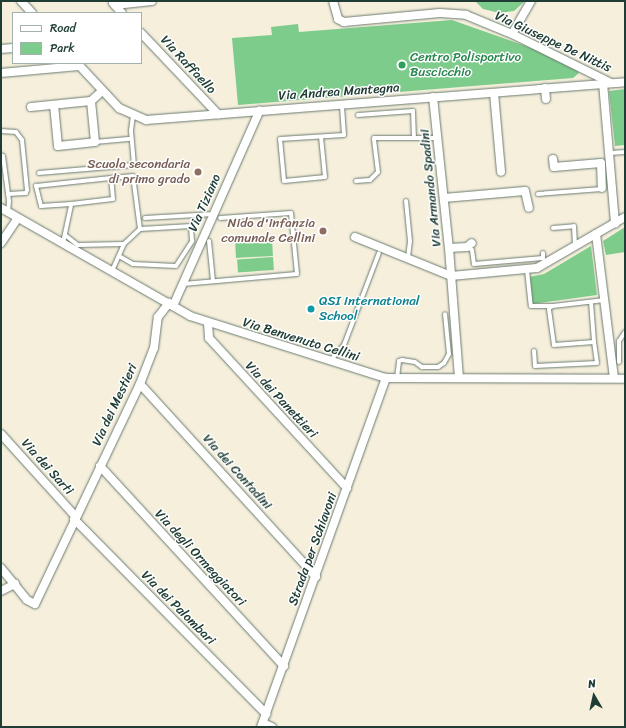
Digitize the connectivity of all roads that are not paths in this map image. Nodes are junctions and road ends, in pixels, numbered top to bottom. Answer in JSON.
{"nodes":[{"id":1,"x":152,"y":1,"type":"edge"},
{"id":2,"x":332,"y":1,"type":"edge"},
{"id":3,"x":531,"y":1,"type":"edge"},
{"id":4,"x":26,"y":2,"type":"edge"},
{"id":5,"x":143,"y":2,"type":"edge"},
{"id":6,"x":113,"y":3,"type":"edge"},
{"id":7,"x":31,"y":12,"type":"edge"},
{"id":8,"x":121,"y":12,"type":"edge"},
{"id":9,"x":142,"y":34,"type":"edge"},
{"id":10,"x":512,"y":34,"type":"junction"},
{"id":11,"x":12,"y":48,"type":"edge"},
{"id":12,"x":1,"y":49,"type":"edge"},
{"id":13,"x":78,"y":64,"type":"edge"},
{"id":14,"x":1,"y":73,"type":"edge"},
{"id":15,"x":625,"y":82,"type":"edge"},
{"id":16,"x":607,"y":83,"type":"junction"},
{"id":17,"x":545,"y":88,"type":"junction"},
{"id":18,"x":102,"y":91,"type":"junction"},
{"id":19,"x":494,"y":92,"type":"junction"},
{"id":20,"x":433,"y":97,"type":"junction"},
{"id":21,"x":546,"y":99,"type":"dead end"},
{"id":22,"x":92,"y":101,"type":"junction"},
{"id":23,"x":342,"y":104,"type":"junction"},
{"id":24,"x":54,"y":105,"type":"junction"},
{"id":25,"x":31,"y":107,"type":"dead end"},
{"id":26,"x":260,"y":110,"type":"junction"},
{"id":27,"x":218,"y":114,"type":"junction"},
{"id":28,"x":358,"y":115,"type":"dead end"},
{"id":29,"x":133,"y":116,"type":"junction"},
{"id":30,"x":1,"y":131,"type":"edge"},
{"id":31,"x":320,"y":137,"type":"junction"},
{"id":32,"x":414,"y":137,"type":"junction"},
{"id":33,"x":437,"y":138,"type":"junction"},
{"id":34,"x":131,"y":139,"type":"junction"},
{"id":35,"x":95,"y":142,"type":"junction"},
{"id":36,"x":625,"y":152,"type":"edge"},
{"id":37,"x":610,"y":153,"type":"junction"},
{"id":38,"x":1,"y":154,"type":"edge"},
{"id":39,"x":553,"y":159,"type":"dead end"},
{"id":40,"x":502,"y":172,"type":"dead end"},
{"id":41,"x":39,"y":173,"type":"dead end"},
{"id":42,"x":111,"y":178,"type":"junction"},
{"id":43,"x":356,"y":181,"type":"dead end"},
{"id":44,"x":602,"y":188,"type":"joint"},
{"id":45,"x":8,"y":194,"type":"junction"},
{"id":46,"x":538,"y":194,"type":"dead end"},
{"id":47,"x":444,"y":198,"type":"junction"},
{"id":48,"x":406,"y":201,"type":"dead end"},
{"id":49,"x":71,"y":204,"type":"junction"},
{"id":50,"x":528,"y":208,"type":"dead end"},
{"id":51,"x":4,"y":210,"type":"edge"},
{"id":52,"x":217,"y":216,"type":"junction"},
{"id":53,"x":625,"y":217,"type":"edge"},
{"id":54,"x":18,"y":218,"type":"junction"},
{"id":55,"x":145,"y":218,"type":"dead end"},
{"id":56,"x":615,"y":223,"type":"junction"},
{"id":57,"x":553,"y":228,"type":"dead end"},
{"id":58,"x":140,"y":229,"type":"junction"},
{"id":59,"x":596,"y":234,"type":"junction"},
{"id":60,"x":355,"y":237,"type":"dead end"},
{"id":61,"x":64,"y":239,"type":"junction"},
{"id":62,"x":209,"y":241,"type":"dead end"},
{"id":63,"x":1,"y":242,"type":"edge"},
{"id":64,"x":124,"y":244,"type":"junction"},
{"id":65,"x":470,"y":245,"type":"joint"},
{"id":66,"x":575,"y":246,"type":"junction"},
{"id":67,"x":449,"y":248,"type":"junction"},
{"id":68,"x":379,"y":253,"type":"dead end"},
{"id":69,"x":543,"y":254,"type":"dead end"},
{"id":70,"x":119,"y":256,"type":"junction"},
{"id":71,"x":408,"y":257,"type":"junction"},
{"id":72,"x":527,"y":270,"type":"junction"},
{"id":73,"x":112,"y":271,"type":"junction"},
{"id":74,"x":451,"y":276,"type":"junction"},
{"id":75,"x":213,"y":281,"type":"junction"},
{"id":76,"x":182,"y":284,"type":"junction"},
{"id":77,"x":606,"y":300,"type":"junction"},
{"id":78,"x":591,"y":302,"type":"junction"},
{"id":79,"x":171,"y":304,"type":"junction"},
{"id":80,"x":553,"y":306,"type":"junction"},
{"id":81,"x":445,"y":314,"type":"dead end"},
{"id":82,"x":208,"y":323,"type":"junction"},
{"id":83,"x":625,"y":332,"type":"edge"},
{"id":84,"x":594,"y":342,"type":"junction"},
{"id":85,"x":534,"y":351,"type":"dead end"},
{"id":86,"x":329,"y":361,"type":"junction"},
{"id":87,"x":619,"y":362,"type":"dead end"},
{"id":88,"x":459,"y":377,"type":"junction"},
{"id":89,"x":386,"y":378,"type":"junction"},
{"id":90,"x":397,"y":378,"type":"junction"},
{"id":91,"x":614,"y":378,"type":"junction"},
{"id":92,"x":625,"y":378,"type":"edge"},
{"id":93,"x":140,"y":384,"type":"junction"},
{"id":94,"x":1,"y":434,"type":"edge"},
{"id":95,"x":100,"y":466,"type":"junction"},
{"id":96,"x":347,"y":488,"type":"junction"},
{"id":97,"x":75,"y":518,"type":"junction"},
{"id":98,"x":1,"y":568,"type":"edge"},
{"id":99,"x":316,"y":577,"type":"junction"},
{"id":100,"x":15,"y":584,"type":"junction"},
{"id":101,"x":1,"y":591,"type":"edge"},
{"id":102,"x":284,"y":666,"type":"junction"},
{"id":103,"x":266,"y":714,"type":"junction"},
{"id":104,"x":262,"y":725,"type":"edge"},
{"id":105,"x":272,"y":727,"type":"edge"}],
"edges":[{"from":1,"to":5,"type":"street"},
{"from":2,"to":10,"type":"street","name":"Via Giuseppe De Nittis"},
{"from":3,"to":10,"type":"street"},
{"from":4,"to":7,"type":"street"},
{"from":5,"to":6,"type":"street"},
{"from":6,"to":8,"type":"street"},
{"from":9,"to":27,"type":"street","name":"Via Raffaello"},
{"from":10,"to":16,"type":"street","name":"Via Giuseppe De Nittis"},
{"from":11,"to":12,"type":"street"},
{"from":13,"to":14,"type":"street"},
{"from":13,"to":18,"type":"street","name":"Via Andrea Mantegna"},
{"from":15,"to":16,"type":"street","name":"Via Andrea Mantegna"},
{"from":16,"to":17,"type":"street","name":"Via Andrea Mantegna"},
{"from":16,"to":37,"type":"street"},
{"from":17,"to":19,"type":"street","name":"Via Andrea Mantegna"},
{"from":17,"to":21,"type":"street"},
{"from":18,"to":22,"type":"street"},
{"from":18,"to":29,"type":"street","name":"Via Andrea Mantegna"},
{"from":19,"to":20,"type":"street","name":"Via Andrea Mantegna"},
{"from":19,"to":40,"type":"street"},
{"from":20,"to":23,"type":"street","name":"Via Andrea Mantegna"},
{"from":20,"to":33,"type":"street","name":"Via Armando Spadini"},
{"from":22,"to":24,"type":"street"},
{"from":22,"to":35,"type":"street"},
{"from":23,"to":26,"type":"street","name":"Via Andrea Mantegna"},
{"from":23,"to":31,"type":"lane"},
{"from":24,"to":25,"type":"street"},
{"from":24,"to":35,"type":"street"},
{"from":26,"to":27,"type":"street","name":"Via Andrea Mantegna"},
{"from":26,"to":52,"type":"street","name":"Via Tiziano"},
{"from":27,"to":29,"type":"street","name":"Via Andrea Mantegna"},
{"from":28,"to":32,"type":"lane"},
{"from":29,"to":34,"type":"lane"},
{"from":30,"to":45,"type":"lane"},
{"from":31,"to":31,"type":"lane"},
{"from":32,"to":33,"type":"lane"},
{"from":32,"to":43,"type":"lane"},
{"from":33,"to":47,"type":"street","name":"Via Armando Spadini"},
{"from":34,"to":35,"type":"lane"},
{"from":34,"to":41,"type":"lane"},
{"from":36,"to":37,"type":"lane"},
{"from":37,"to":56,"type":"street"},
{"from":38,"to":45,"type":"lane"},
{"from":39,"to":44,"type":"street"},
{"from":42,"to":49,"type":"lane"},
{"from":42,"to":49,"type":"lane"},
{"from":42,"to":58,"type":"lane"},
{"from":44,"to":46,"type":"lane"},
{"from":45,"to":51,"type":"lane"},
{"from":47,"to":50,"type":"street"},
{"from":47,"to":67,"type":"street","name":"Via Armando Spadini"},
{"from":48,"to":71,"type":"lane"},
{"from":49,"to":61,"type":"lane"},
{"from":51,"to":54,"type":"street","name":"Via Benvenuto Cellini"},
{"from":52,"to":55,"type":"lane"},
{"from":52,"to":75,"type":"lane"},
{"from":52,"to":76,"type":"street","name":"Via Tiziano"},
{"from":53,"to":56,"type":"street"},
{"from":54,"to":61,"type":"street","name":"Via Benvenuto Cellini"},
{"from":54,"to":63,"type":"street"},
{"from":56,"to":59,"type":"street"},
{"from":57,"to":66,"type":"lane"},
{"from":58,"to":64,"type":"lane"},
{"from":58,"to":70,"type":"lane"},
{"from":59,"to":66,"type":"street"},
{"from":59,"to":77,"type":"street"},
{"from":60,"to":71,"type":"street","name":"Via Armando Spadini"},
{"from":61,"to":64,"type":"lane"},
{"from":61,"to":73,"type":"street","name":"Via Benvenuto Cellini"},
{"from":62,"to":75,"type":"lane"},
{"from":64,"to":70,"type":"lane"},
{"from":65,"to":67,"type":"street"},
{"from":65,"to":69,"type":"lane"},
{"from":66,"to":72,"type":"street"},
{"from":67,"to":74,"type":"street","name":"Via Armando Spadini"},
{"from":68,"to":86,"type":"lane"},
{"from":70,"to":73,"type":"lane"},
{"from":71,"to":74,"type":"street","name":"Via Armando Spadini"},
{"from":72,"to":74,"type":"street"},
{"from":72,"to":80,"type":"lane"},
{"from":73,"to":79,"type":"street","name":"Via Benvenuto Cellini"},
{"from":74,"to":88,"type":"street","name":"Via Armando Spadini"},
{"from":75,"to":76,"type":"lane"},
{"from":76,"to":79,"type":"street","name":"Via Tiziano"},
{"from":77,"to":78,"type":"lane"},
{"from":77,"to":91,"type":"street"},
{"from":78,"to":80,"type":"lane"},
{"from":78,"to":84,"type":"lane"},
{"from":79,"to":82,"type":"street","name":"Via Benvenuto Cellini"},
{"from":79,"to":93,"type":"street","name":"Via dei Mestieri"},
{"from":80,"to":84,"type":"lane"},
{"from":81,"to":90,"type":"lane"},
{"from":82,"to":86,"type":"street","name":"Via Benvenuto Cellini"},
{"from":82,"to":96,"type":"street","name":"Via dei Panettieri"},
{"from":83,"to":87,"type":"lane"},
{"from":84,"to":85,"type":"lane"},
{"from":86,"to":89,"type":"street","name":"Via Benvenuto Cellini"},
{"from":88,"to":90,"type":"street","name":"Via Benvenuto Cellini"},
{"from":88,"to":91,"type":"street","name":"Via Benvenuto Cellini"},
{"from":89,"to":90,"type":"street","name":"Via Benvenuto Cellini"},
{"from":89,"to":96,"type":"street","name":"Strada per Schiavoni"},
{"from":91,"to":92,"type":"street","name":"Via Benvenuto Cellini"},
{"from":93,"to":95,"type":"street","name":"Via dei Mestieri"},
{"from":93,"to":99,"type":"street","name":"Via dei Contadini"},
{"from":94,"to":97,"type":"street","name":"Via dei Sarti"},
{"from":95,"to":97,"type":"street","name":"Via dei Mestieri"},
{"from":95,"to":102,"type":"street","name":"Via degli Ormeggiatori"},
{"from":96,"to":99,"type":"street","name":"Strada per Schiavoni"},
{"from":97,"to":100,"type":"street","name":"Via dei Mestieri"},
{"from":97,"to":103,"type":"street","name":"Via dei Palombari"},
{"from":98,"to":100,"type":"street"},
{"from":99,"to":102,"type":"street","name":"Strada per Schiavoni"},
{"from":100,"to":101,"type":"street"},
{"from":102,"to":103,"type":"street","name":"Strada per Schiavoni"},
{"from":103,"to":104,"type":"street","name":"Strada per Schiavoni"},
{"from":104,"to":105,"type":"street"}]}
